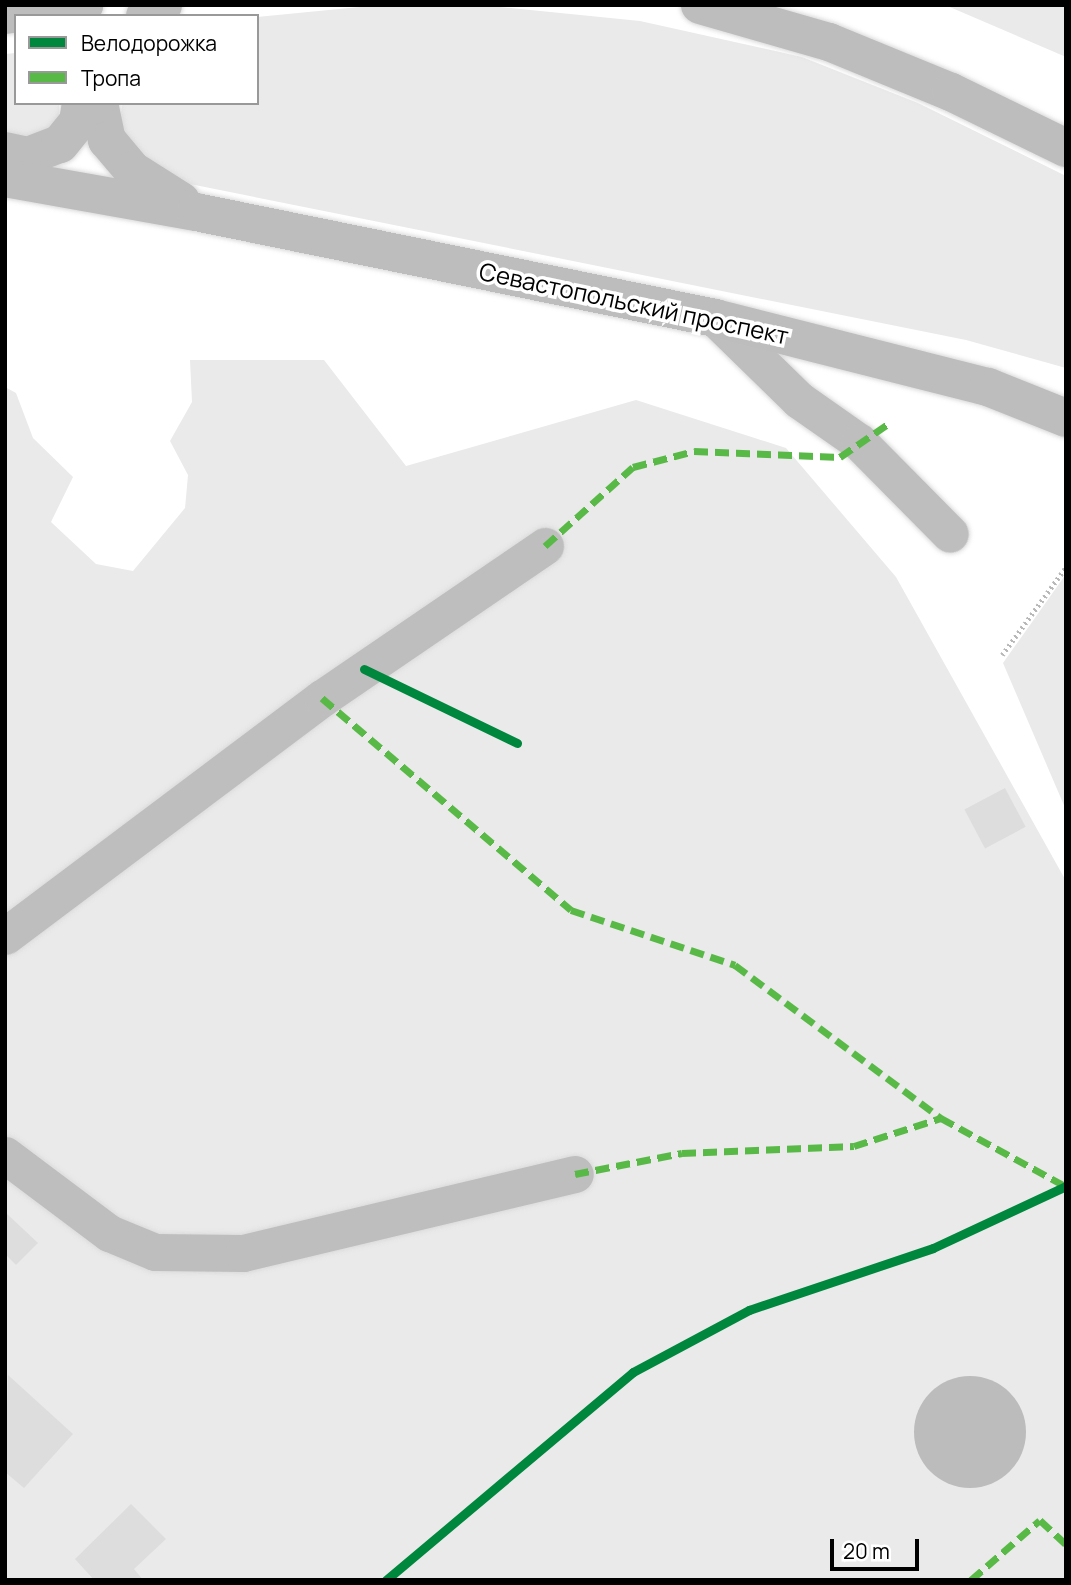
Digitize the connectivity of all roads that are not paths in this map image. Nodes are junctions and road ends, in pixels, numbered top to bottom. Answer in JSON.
{"nodes":[{"id":1,"x":84,"y":5,"type":"edge"},
{"id":2,"x":700,"y":5,"type":"edge"},
{"id":3,"x":29,"y":14,"type":"edge"},
{"id":4,"x":81,"y":105,"type":"edge"},
{"id":5,"x":99,"y":105,"type":"edge"},
{"id":6,"x":1066,"y":148,"type":"edge"},
{"id":7,"x":5,"y":151,"type":"edge"},
{"id":8,"x":5,"y":177,"type":"edge"},
{"id":9,"x":196,"y":212,"type":"junction"},
{"id":10,"x":715,"y":318,"type":"junction"},
{"id":11,"x":988,"y":387,"type":"junction"},
{"id":12,"x":1066,"y":396,"type":"edge"},
{"id":13,"x":1066,"y":418,"type":"edge"},
{"id":14,"x":950,"y":534,"type":"dead end"},
{"id":15,"x":545,"y":545,"type":"dead end"},
{"id":16,"x":5,"y":936,"type":"edge"},
{"id":17,"x":5,"y":1155,"type":"edge"},
{"id":18,"x":575,"y":1174,"type":"dead end"}],
"edges":[{"from":1,"to":3,"type":"main road"},
{"from":2,"to":6,"type":"main road"},
{"from":4,"to":7,"type":"main road"},
{"from":5,"to":9,"type":"main road","name":"Севастопольский проспект"},
{"from":8,"to":9,"type":"main road","name":"Севастопольский проспект"},
{"from":9,"to":10,"type":"main road","name":"Севастопольский проспект"},
{"from":10,"to":11,"type":"main road","name":"Севастопольский проспект"},
{"from":10,"to":14,"type":"lane"},
{"from":11,"to":12,"type":"lane"},
{"from":11,"to":13,"type":"main road","name":"Севастопольский проспект"},
{"from":15,"to":16,"type":"lane"},
{"from":17,"to":18,"type":"lane"}]}
